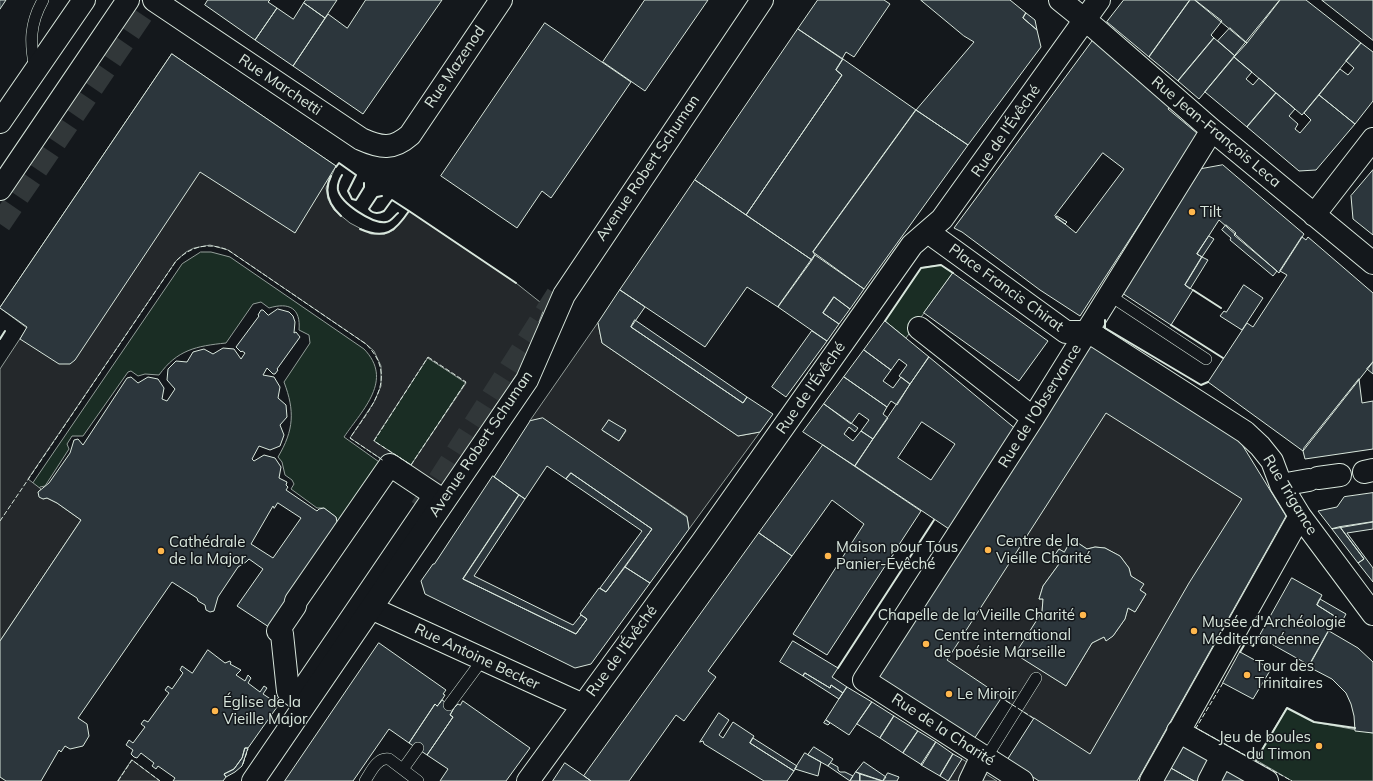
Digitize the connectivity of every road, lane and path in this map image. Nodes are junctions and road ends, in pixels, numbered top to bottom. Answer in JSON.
{"nodes":[{"id":1,"x":43,"y":0,"type":"edge"},
{"id":2,"x":84,"y":0,"type":"edge"},
{"id":3,"x":128,"y":0,"type":"edge"},
{"id":4,"x":154,"y":0,"type":"edge"},
{"id":5,"x":501,"y":0,"type":"edge"},
{"id":6,"x":762,"y":0,"type":"edge"},
{"id":7,"x":1060,"y":0,"type":"edge"},
{"id":8,"x":1099,"y":0,"type":"edge"},
{"id":9,"x":1084,"y":19,"type":"junction"},
{"id":10,"x":35,"y":70,"type":"junction"},
{"id":11,"x":0,"y":122,"type":"edge"},
{"id":12,"x":1212,"y":130,"type":"junction"},
{"id":13,"x":410,"y":134,"type":"joint"},
{"id":14,"x":1373,"y":139,"type":"edge"},
{"id":15,"x":0,"y":189,"type":"edge"},
{"id":16,"x":1314,"y":215,"type":"junction"},
{"id":17,"x":928,"y":232,"type":"junction"},
{"id":18,"x":1373,"y":263,"type":"edge"},
{"id":19,"x":1109,"y":295,"type":"junction"},
{"id":20,"x":920,"y":328,"type":"dead end"},
{"id":21,"x":1087,"y":332,"type":"junction"},
{"id":22,"x":1206,"y":359,"type":"dead end"},
{"id":23,"x":1033,"y":418,"type":"junction"},
{"id":24,"x":1340,"y":475,"type":"dead end"},
{"id":25,"x":1281,"y":485,"type":"junction"},
{"id":26,"x":435,"y":495,"type":"joint"},
{"id":27,"x":1300,"y":516,"type":"junction"},
{"id":28,"x":371,"y":608,"type":"junction"},
{"id":29,"x":1373,"y":614,"type":"edge"},
{"id":30,"x":483,"y":659,"type":"junction"},
{"id":31,"x":1036,"y":678,"type":"dead end"},
{"id":32,"x":864,"y":680,"type":"joint"},
{"id":33,"x":449,"y":705,"type":"dead end"},
{"id":34,"x":583,"y":705,"type":"junction"},
{"id":35,"x":1178,"y":731,"type":"junction"},
{"id":36,"x":418,"y":748,"type":"dead end"},
{"id":37,"x":1222,"y":756,"type":"junction"},
{"id":38,"x":984,"y":757,"type":"junction"},
{"id":39,"x":403,"y":769,"type":"junction"},
{"id":40,"x":253,"y":781,"type":"edge"},
{"id":41,"x":365,"y":781,"type":"edge"},
{"id":42,"x":418,"y":781,"type":"edge"},
{"id":43,"x":528,"y":781,"type":"edge"},
{"id":44,"x":970,"y":781,"type":"edge"},
{"id":45,"x":1022,"y":781,"type":"edge"},
{"id":46,"x":1151,"y":781,"type":"edge"},
{"id":47,"x":1208,"y":781,"type":"edge"},
{"id":48,"x":1267,"y":781,"type":"edge"}],
"edges":[{"from":1,"to":10,"type":"lane"},
{"from":2,"to":10,"type":"street"},
{"from":3,"to":15,"type":"street"},
{"from":4,"to":13,"type":"street","name":"Rue Marchetti"},
{"from":5,"to":13,"type":"street","name":"Rue Mazenod"},
{"from":6,"to":28,"type":"street","name":"Avenue Robert Schuman"},
{"from":7,"to":9,"type":"street","name":"Rue Jean-François Leca"},
{"from":8,"to":9,"type":"street","name":"Rue de l'Évêché"},
{"from":9,"to":12,"type":"street","name":"Rue Jean-François Leca"},
{"from":9,"to":17,"type":"street","name":"Rue de l'Évêché"},
{"from":10,"to":11,"type":"street"},
{"from":12,"to":16,"type":"street","name":"Rue Jean-François Leca"},
{"from":12,"to":19,"type":"street","name":"Rue de l'Observance"},
{"from":14,"to":16,"type":"street"},
{"from":16,"to":18,"type":"street","name":"Rue Jean-François Leca"},
{"from":17,"to":21,"type":"street","name":"Place Francis Chirat"},
{"from":17,"to":34,"type":"street","name":"Rue de l'Évêché"},
{"from":19,"to":21,"type":"street","name":"Rue de l'Observance"},
{"from":19,"to":22,"type":"lane"},
{"from":20,"to":23,"type":"street"},
{"from":21,"to":23,"type":"street","name":"Rue de l'Observance"},
{"from":21,"to":25,"type":"street","name":"Rue Trigance"},
{"from":23,"to":32,"type":"street","name":"Rue de l'Observance"},
{"from":24,"to":25,"type":"street"},
{"from":25,"to":27,"type":"street","name":"Rue Trigance"},
{"from":26,"to":26,"type":"street"},
{"from":27,"to":29,"type":"street","name":"Rue Trigance"},
{"from":27,"to":35,"type":"street"},
{"from":28,"to":30,"type":"street","name":"Rue Antoine Becker"},
{"from":28,"to":40,"type":"street","name":"Avenue Robert Schuman"},
{"from":30,"to":33,"type":"lane"},
{"from":30,"to":34,"type":"street","name":"Rue Antoine Becker"},
{"from":31,"to":38,"type":"lane"},
{"from":32,"to":38,"type":"street","name":"Rue de la Charité"},
{"from":34,"to":43,"type":"street","name":"Rue de l'Évêché"},
{"from":35,"to":37,"type":"street"},
{"from":35,"to":46,"type":"street"},
{"from":36,"to":39,"type":"lane"},
{"from":37,"to":47,"type":"street"},
{"from":37,"to":48,"type":"street"},
{"from":38,"to":44,"type":"street"},
{"from":38,"to":45,"type":"street","name":"Rue de la Charité"},
{"from":39,"to":41,"type":"lane"},
{"from":39,"to":42,"type":"lane"}]}
